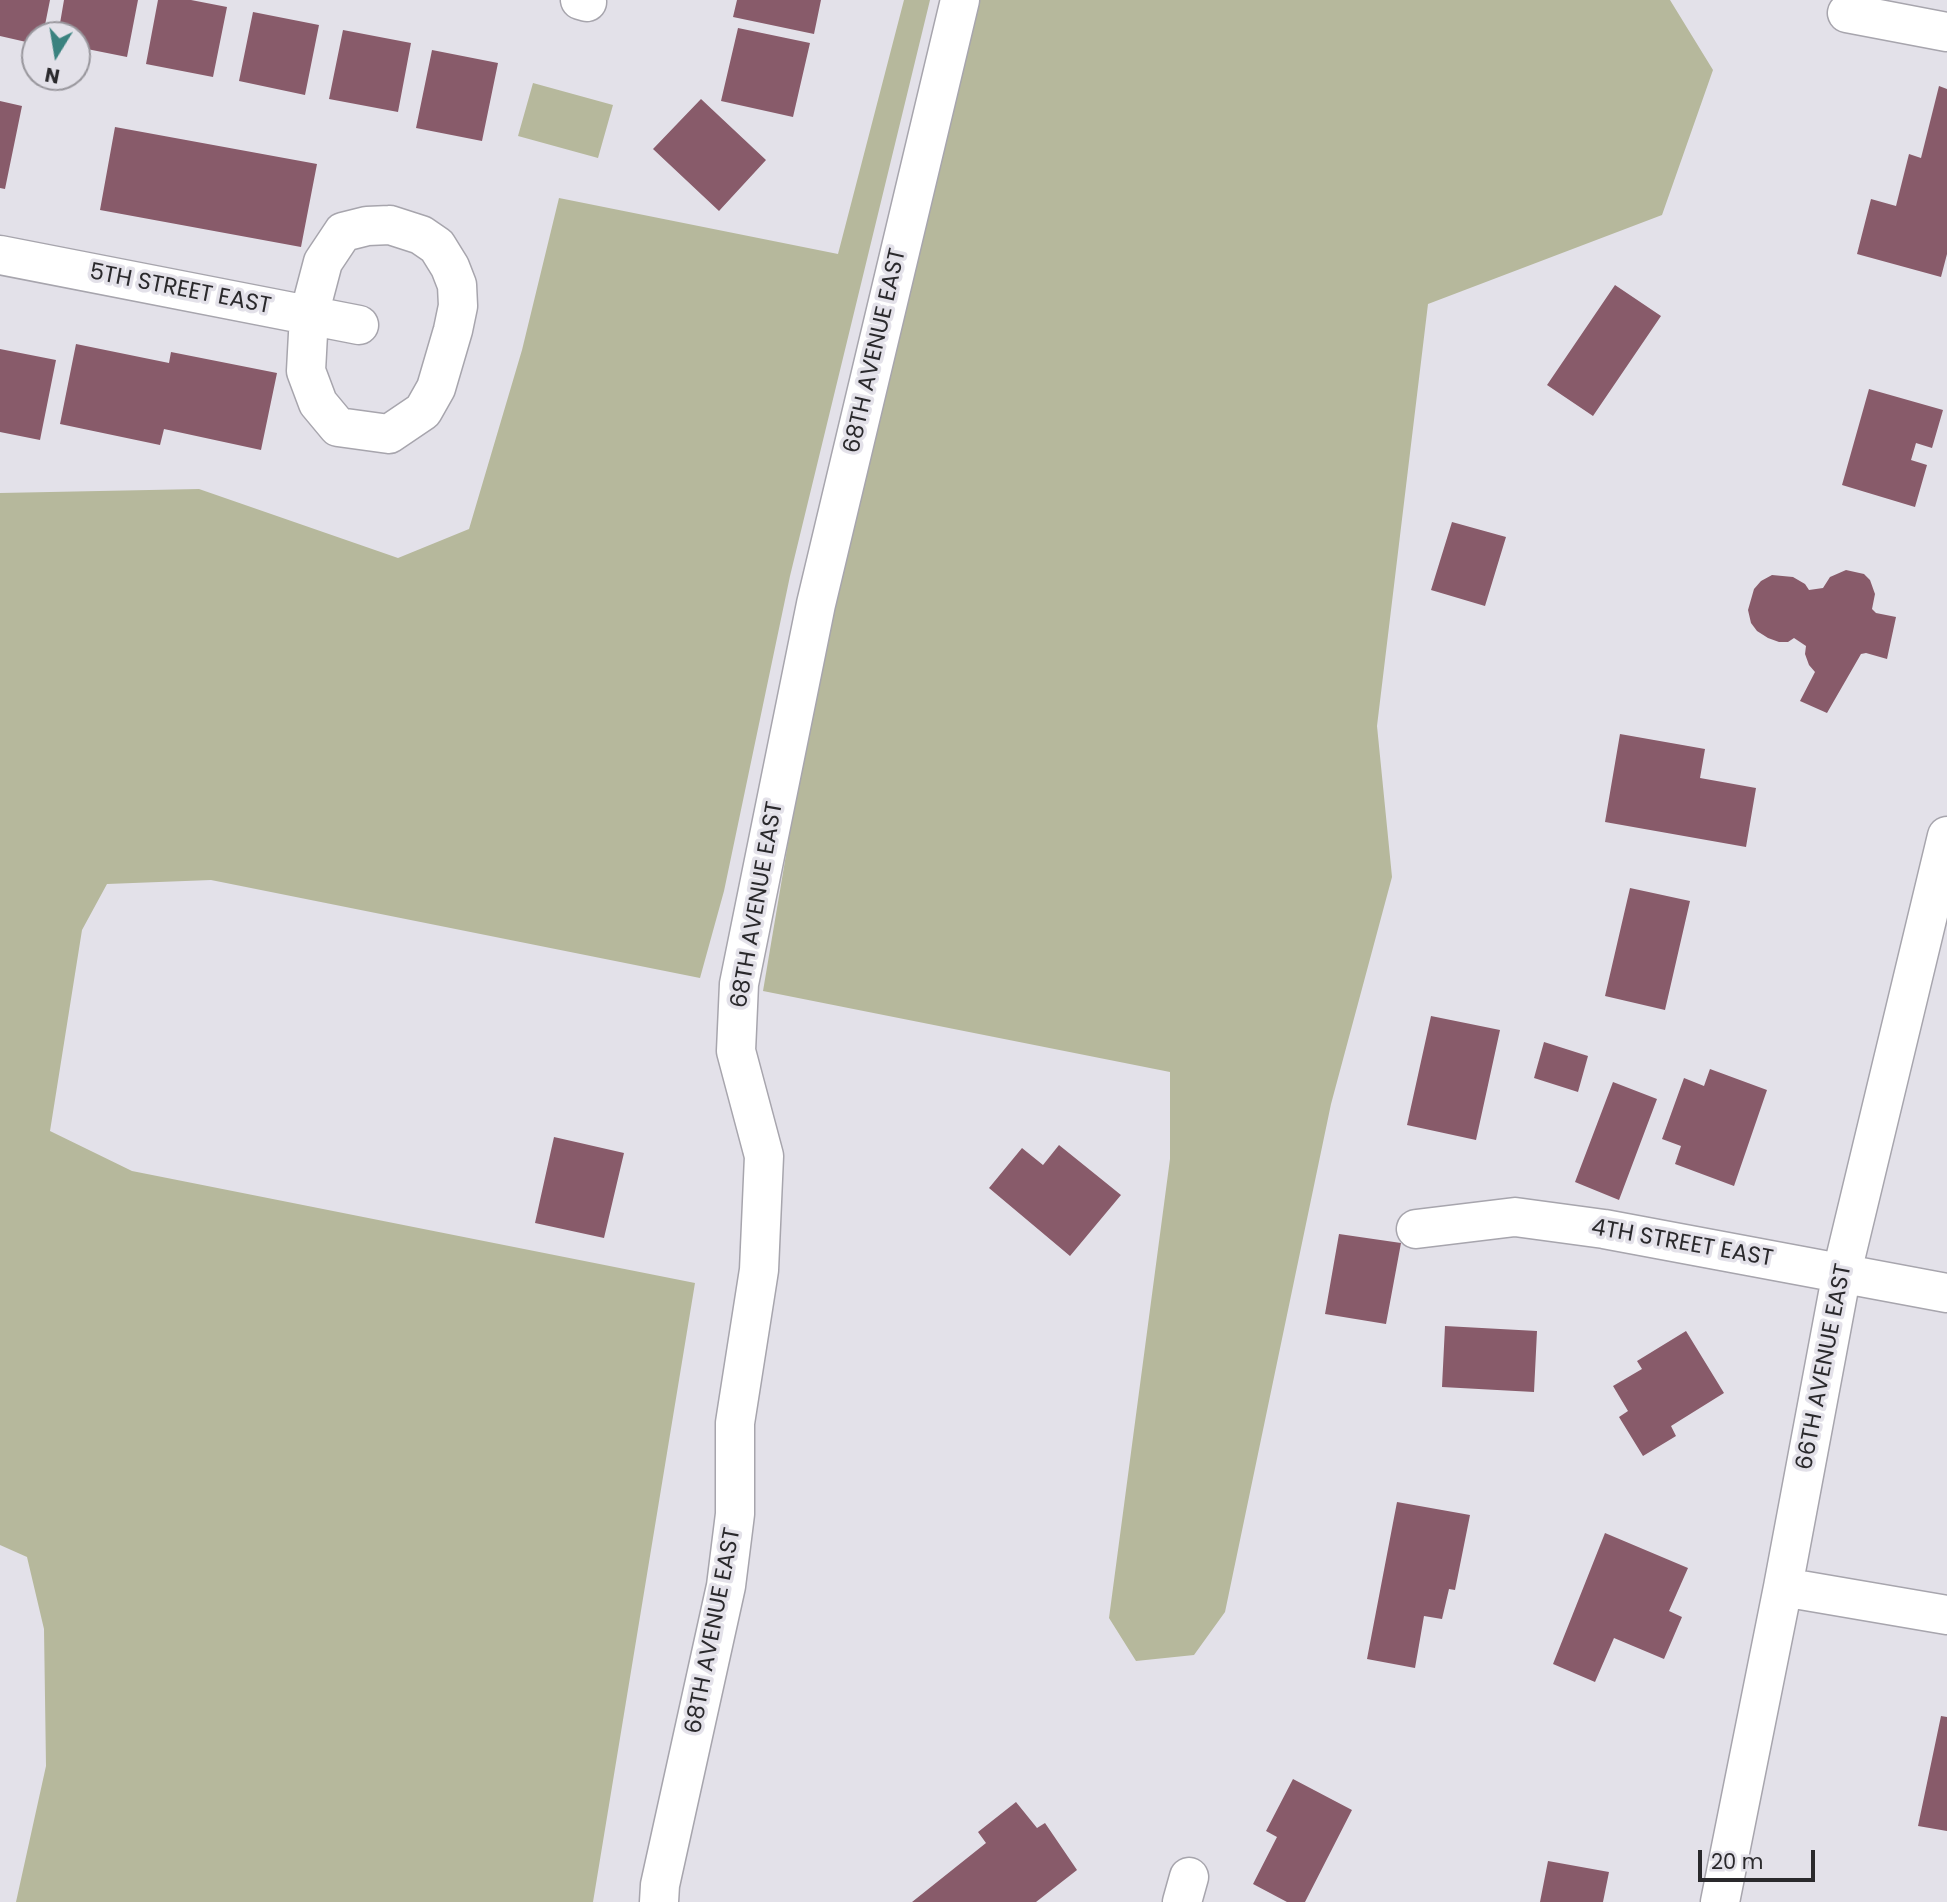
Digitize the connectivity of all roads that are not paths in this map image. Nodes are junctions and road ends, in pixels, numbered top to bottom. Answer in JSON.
{"nodes":[{"id":1,"x":960,"y":0,"type":"edge"},
{"id":2,"x":1847,"y":13,"type":"dead end"},
{"id":3,"x":1947,"y":32,"type":"edge"},
{"id":4,"x":0,"y":255,"type":"edge"},
{"id":5,"x":309,"y":315,"type":"junction"},
{"id":6,"x":359,"y":325,"type":"dead end"},
{"id":7,"x":1947,"y":836,"type":"edge"},
{"id":8,"x":1416,"y":1229,"type":"dead end"},
{"id":9,"x":1842,"y":1272,"type":"junction"},
{"id":10,"x":1947,"y":1293,"type":"edge"},
{"id":11,"x":1783,"y":1587,"type":"junction"},
{"id":12,"x":1947,"y":1615,"type":"edge"},
{"id":13,"x":659,"y":1902,"type":"edge"},
{"id":14,"x":1720,"y":1902,"type":"edge"}],
"edges":[{"from":1,"to":13,"type":"street","name":"68TH AVENUE EAST"},
{"from":2,"to":3,"type":"street"},
{"from":4,"to":5,"type":"street","name":"5TH STREET EAST"},
{"from":5,"to":5,"type":"street"},
{"from":5,"to":6,"type":"street","name":"5TH STREET EAST"},
{"from":7,"to":9,"type":"street","name":"66TH AVENUE EAST"},
{"from":8,"to":9,"type":"street","name":"4TH STREET EAST"},
{"from":9,"to":10,"type":"street","name":"4TH STREET EAST"},
{"from":9,"to":11,"type":"street","name":"66TH AVENUE EAST"},
{"from":11,"to":12,"type":"street"},
{"from":11,"to":14,"type":"street","name":"66TH AVENUE EAST"}]}
